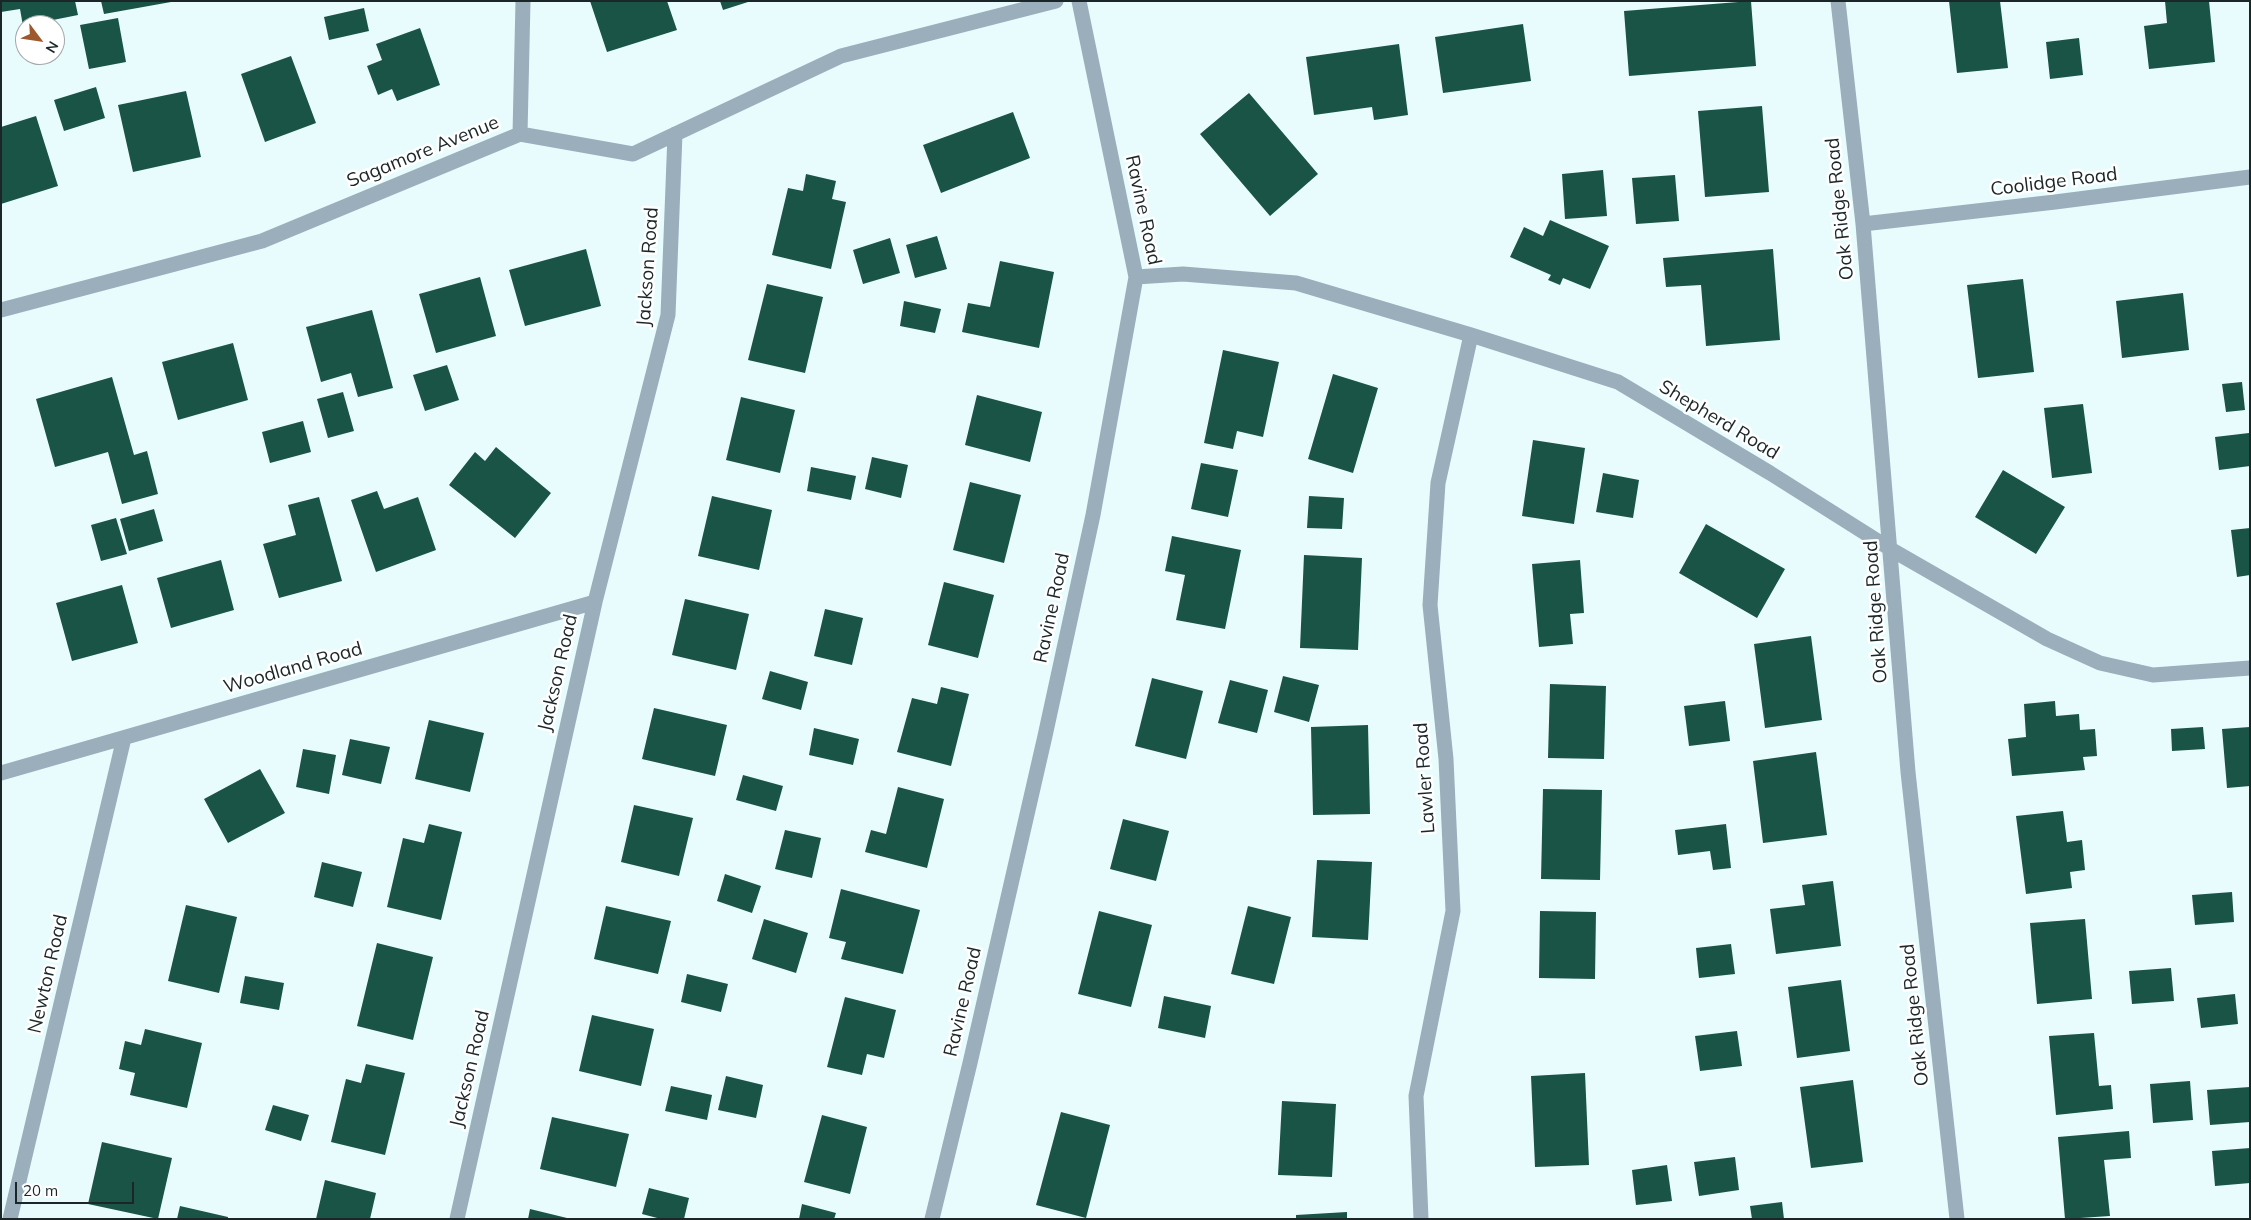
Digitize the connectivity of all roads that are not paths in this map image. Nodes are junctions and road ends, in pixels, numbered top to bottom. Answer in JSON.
{"nodes":[{"id":1,"x":523,"y":1,"type":"edge"},
{"id":2,"x":1056,"y":1,"type":"edge"},
{"id":3,"x":1079,"y":1,"type":"edge"},
{"id":4,"x":1838,"y":1,"type":"edge"},
{"id":5,"x":520,"y":134,"type":"junction"},
{"id":6,"x":676,"y":134,"type":"junction"},
{"id":7,"x":2250,"y":177,"type":"edge"},
{"id":8,"x":1863,"y":224,"type":"junction"},
{"id":9,"x":1136,"y":278,"type":"junction"},
{"id":10,"x":1,"y":310,"type":"edge"},
{"id":11,"x":1471,"y":335,"type":"junction"},
{"id":12,"x":1892,"y":550,"type":"junction"},
{"id":13,"x":595,"y":602,"type":"junction"},
{"id":14,"x":2250,"y":668,"type":"edge"},
{"id":15,"x":124,"y":738,"type":"junction"},
{"id":16,"x":1,"y":773,"type":"edge"},
{"id":17,"x":10,"y":1219,"type":"edge"},
{"id":18,"x":457,"y":1219,"type":"edge"},
{"id":19,"x":932,"y":1219,"type":"edge"},
{"id":20,"x":1421,"y":1219,"type":"edge"},
{"id":21,"x":1957,"y":1219,"type":"edge"}],
"edges":[{"from":1,"to":5,"type":"street"},
{"from":2,"to":6,"type":"street","name":"Sagamore Avenue"},
{"from":3,"to":9,"type":"street","name":"Ravine Road"},
{"from":4,"to":8,"type":"street","name":"Oak Ridge Road"},
{"from":5,"to":6,"type":"street","name":"Sagamore Avenue"},
{"from":5,"to":10,"type":"street","name":"Sagamore Avenue"},
{"from":6,"to":13,"type":"street","name":"Jackson Road"},
{"from":7,"to":8,"type":"street","name":"Coolidge Road"},
{"from":8,"to":12,"type":"street","name":"Oak Ridge Road"},
{"from":9,"to":11,"type":"street","name":"Shepherd Road"},
{"from":9,"to":19,"type":"street","name":"Ravine Road"},
{"from":11,"to":12,"type":"street","name":"Shepherd Road"},
{"from":11,"to":20,"type":"street","name":"Lawler Road"},
{"from":12,"to":14,"type":"street","name":"Shepherd Road"},
{"from":12,"to":21,"type":"street","name":"Oak Ridge Road"},
{"from":13,"to":15,"type":"street","name":"Woodland Road"},
{"from":13,"to":18,"type":"street","name":"Jackson Road"},
{"from":15,"to":16,"type":"street","name":"Woodland Road"},
{"from":15,"to":17,"type":"street","name":"Newton Road"}]}
